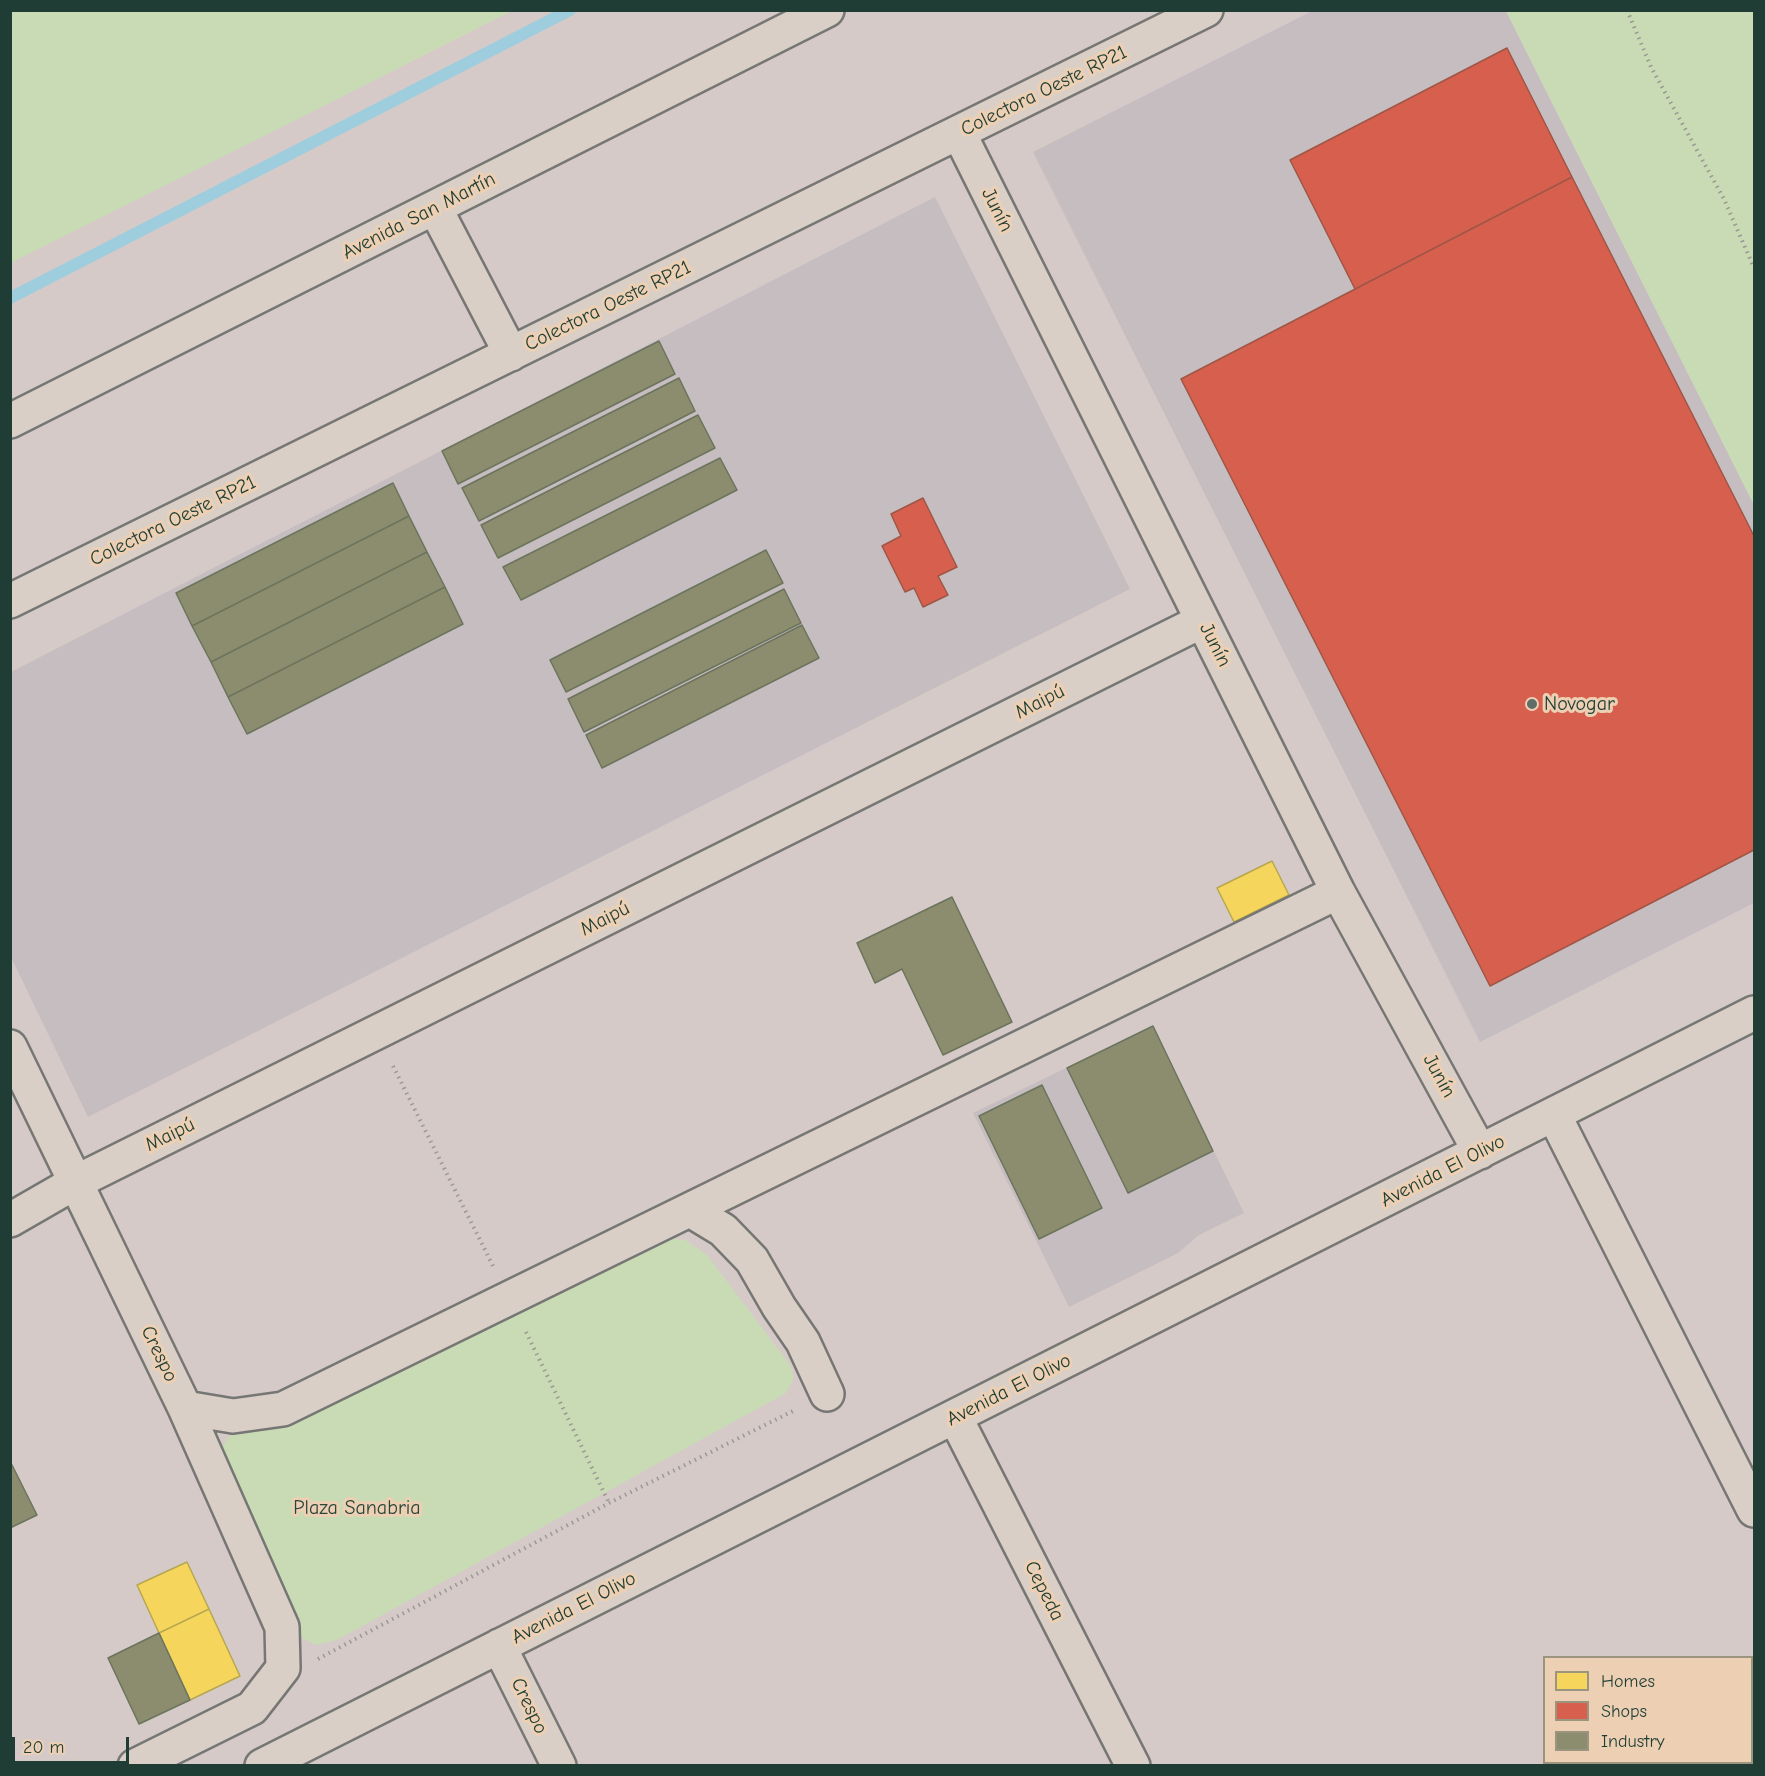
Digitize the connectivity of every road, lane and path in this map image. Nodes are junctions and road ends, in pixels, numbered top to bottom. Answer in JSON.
{"nodes":[{"id":1,"x":827,"y":10,"type":"edge"},
{"id":2,"x":1628,"y":10,"type":"edge"},
{"id":3,"x":1198,"y":12,"type":"edge"},
{"id":4,"x":959,"y":133,"type":"junction"},
{"id":5,"x":435,"y":208,"type":"junction"},
{"id":6,"x":1755,"y":268,"type":"edge"},
{"id":7,"x":511,"y":354,"type":"junction"},
{"id":8,"x":10,"y":421,"type":"edge"},
{"id":9,"x":10,"y":601,"type":"edge"},
{"id":10,"x":1202,"y":621,"type":"junction"},
{"id":11,"x":1338,"y":892,"type":"junction"},
{"id":12,"x":1755,"y":1013,"type":"edge"},
{"id":13,"x":10,"y":1047,"type":"edge"},
{"id":14,"x":1554,"y":1114,"type":"junction"},
{"id":15,"x":1480,"y":1152,"type":"junction"},
{"id":16,"x":76,"y":1182,"type":"junction"},
{"id":17,"x":690,"y":1210,"type":"junction"},
{"id":18,"x":10,"y":1220,"type":"edge"},
{"id":19,"x":827,"y":1394,"type":"joint"},
{"id":20,"x":185,"y":1408,"type":"junction"},
{"id":21,"x":956,"y":1417,"type":"junction"},
{"id":22,"x":1755,"y":1510,"type":"edge"},
{"id":23,"x":500,"y":1646,"type":"junction"},
{"id":24,"x":283,"y":1668,"type":"junction"},
{"id":25,"x":135,"y":1766,"type":"edge"},
{"id":26,"x":262,"y":1766,"type":"edge"},
{"id":27,"x":559,"y":1766,"type":"edge"},
{"id":28,"x":1133,"y":1766,"type":"edge"}],
"edges":[{"from":1,"to":5,"type":"street","name":"Avenida San Martín"},
{"from":2,"to":6,"type":"path"},
{"from":3,"to":4,"type":"street","name":"Colectora Oeste RP21"},
{"from":4,"to":7,"type":"street","name":"Colectora Oeste RP21"},
{"from":4,"to":10,"type":"street","name":"Junín"},
{"from":5,"to":7,"type":"street"},
{"from":5,"to":8,"type":"street","name":"Avenida San Martín"},
{"from":7,"to":9,"type":"street","name":"Colectora Oeste RP21"},
{"from":10,"to":11,"type":"street","name":"Junín"},
{"from":10,"to":16,"type":"street","name":"Maipú"},
{"from":11,"to":15,"type":"street","name":"Junín"},
{"from":11,"to":17,"type":"street"},
{"from":12,"to":14,"type":"street","name":"Avenida El Olivo"},
{"from":13,"to":16,"type":"street","name":"Crespo"},
{"from":14,"to":15,"type":"street","name":"Avenida El Olivo"},
{"from":14,"to":22,"type":"street"},
{"from":15,"to":21,"type":"street","name":"Avenida El Olivo"},
{"from":16,"to":18,"type":"street","name":"Maipú"},
{"from":16,"to":20,"type":"street","name":"Crespo"},
{"from":17,"to":19,"type":"street"},
{"from":17,"to":20,"type":"street"},
{"from":19,"to":24,"type":"path"},
{"from":20,"to":24,"type":"street","name":"Crespo"},
{"from":21,"to":23,"type":"street","name":"Avenida El Olivo"},
{"from":21,"to":28,"type":"street","name":"Cepeda"},
{"from":23,"to":26,"type":"street","name":"Avenida El Olivo"},
{"from":23,"to":27,"type":"street","name":"Crespo"},
{"from":24,"to":25,"type":"street"}]}
